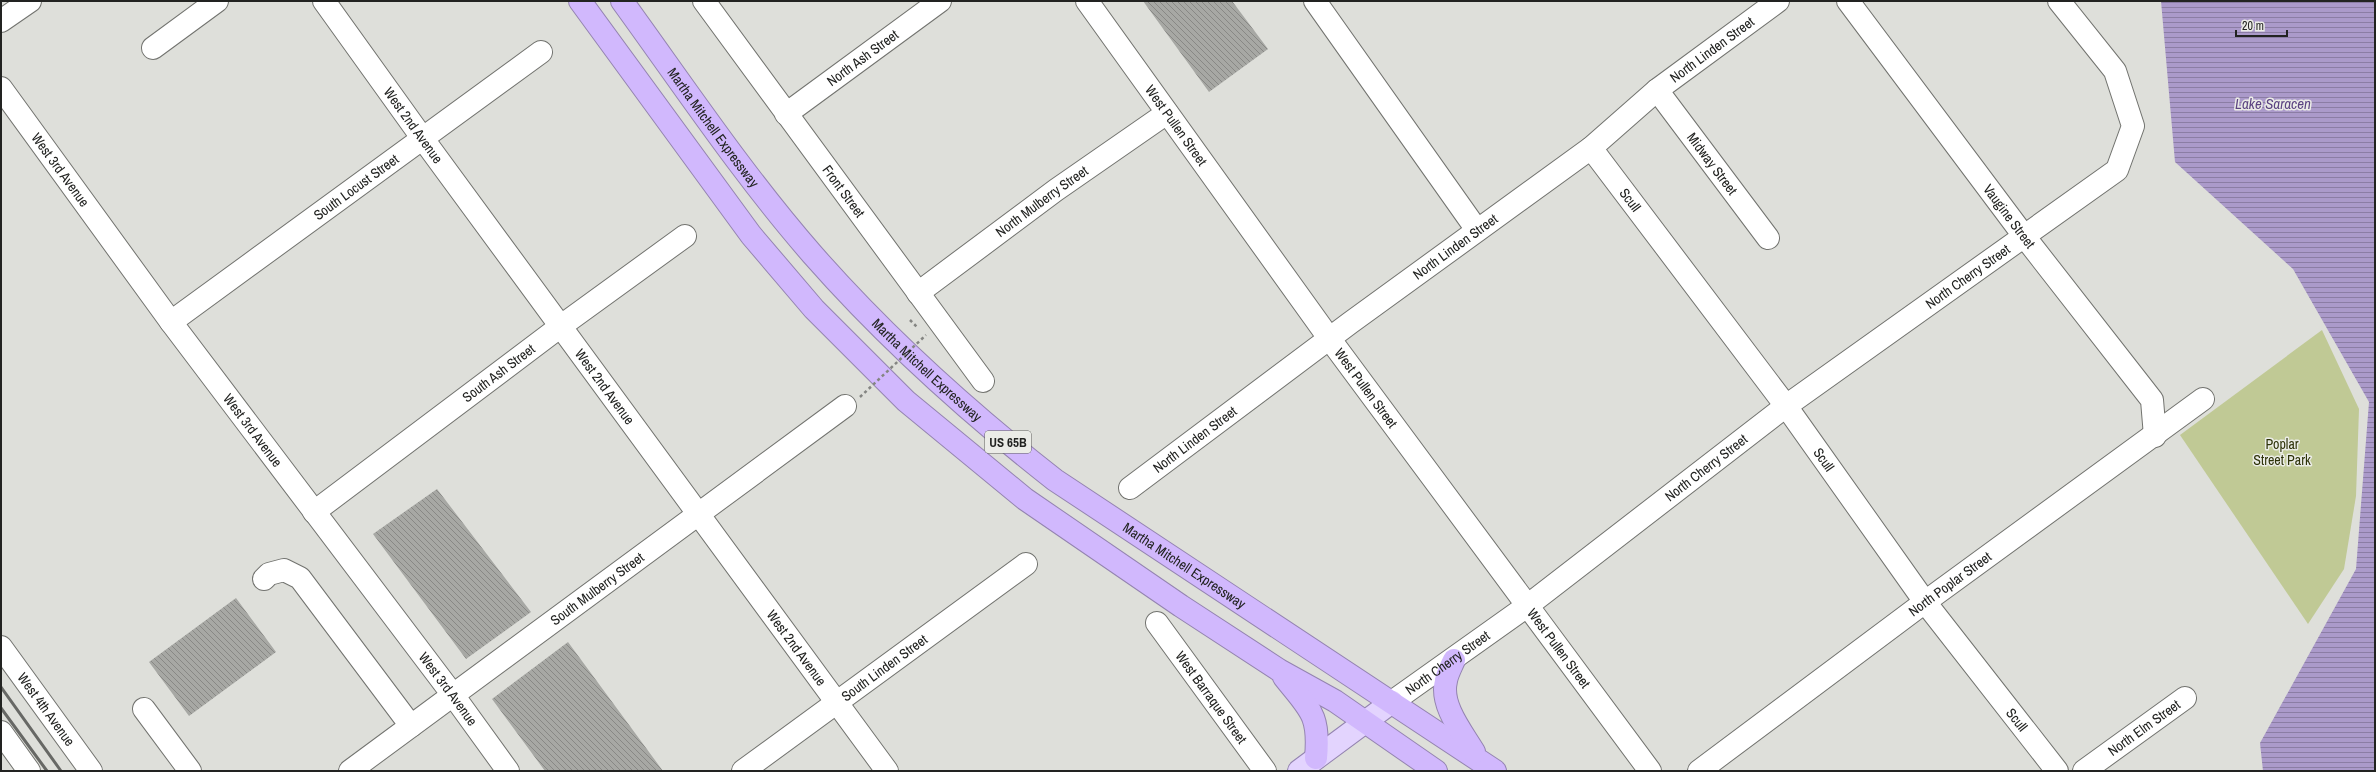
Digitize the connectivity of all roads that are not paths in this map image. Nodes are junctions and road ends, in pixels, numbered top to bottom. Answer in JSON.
{"nodes":[{"id":1,"x":30,"y":1,"type":"edge"},
{"id":2,"x":217,"y":1,"type":"edge"},
{"id":3,"x":324,"y":1,"type":"edge"},
{"id":4,"x":580,"y":1,"type":"edge"},
{"id":5,"x":622,"y":1,"type":"edge"},
{"id":6,"x":704,"y":1,"type":"edge"},
{"id":7,"x":940,"y":1,"type":"edge"},
{"id":8,"x":1087,"y":1,"type":"edge"},
{"id":9,"x":1315,"y":1,"type":"edge"},
{"id":10,"x":1778,"y":1,"type":"edge"},
{"id":11,"x":1848,"y":1,"type":"edge"},
{"id":12,"x":2059,"y":1,"type":"edge"},
{"id":13,"x":1,"y":22,"type":"edge"},
{"id":14,"x":153,"y":48,"type":"dead end"},
{"id":15,"x":541,"y":52,"type":"dead end"},
{"id":16,"x":1,"y":88,"type":"edge"},
{"id":17,"x":1657,"y":90,"type":"junction"},
{"id":18,"x":1167,"y":113,"type":"junction"},
{"id":19,"x":786,"y":114,"type":"junction"},
{"id":20,"x":423,"y":139,"type":"junction"},
{"id":21,"x":1591,"y":148,"type":"junction"},
{"id":22,"x":1477,"y":230,"type":"junction"},
{"id":23,"x":685,"y":236,"type":"dead end"},
{"id":24,"x":2024,"y":236,"type":"junction"},
{"id":25,"x":1768,"y":238,"type":"dead end"},
{"id":26,"x":918,"y":293,"type":"junction"},
{"id":27,"x":172,"y":322,"type":"junction"},
{"id":28,"x":561,"y":326,"type":"junction"},
{"id":29,"x":1330,"y":338,"type":"junction"},
{"id":30,"x":983,"y":381,"type":"dead end"},
{"id":31,"x":2203,"y":399,"type":"dead end"},
{"id":32,"x":853,"y":402,"type":"road end"},
{"id":33,"x":1786,"y":406,"type":"junction"},
{"id":34,"x":2155,"y":436,"type":"junction"},
{"id":35,"x":1130,"y":488,"type":"dead end"},
{"id":36,"x":314,"y":512,"type":"junction"},
{"id":37,"x":699,"y":516,"type":"junction"},
{"id":38,"x":1026,"y":564,"type":"dead end"},
{"id":39,"x":264,"y":579,"type":"dead end"},
{"id":40,"x":1925,"y":602,"type":"junction"},
{"id":41,"x":1527,"y":606,"type":"junction"},
{"id":42,"x":1157,"y":623,"type":"dead end"},
{"id":43,"x":1,"y":647,"type":"edge"},
{"id":44,"x":1454,"y":660,"type":"junction"},
{"id":45,"x":1279,"y":670,"type":"junction"},
{"id":46,"x":453,"y":695,"type":"junction"},
{"id":47,"x":2185,"y":698,"type":"dead end"},
{"id":48,"x":836,"y":702,"type":"junction"},
{"id":49,"x":1392,"y":702,"type":"junction"},
{"id":50,"x":144,"y":710,"type":"dead end"},
{"id":51,"x":1365,"y":721,"type":"junction"},
{"id":52,"x":411,"y":726,"type":"junction"},
{"id":53,"x":1,"y":732,"type":"edge"},
{"id":54,"x":1308,"y":765,"type":"edge"},
{"id":55,"x":1486,"y":765,"type":"edge"},
{"id":56,"x":29,"y":771,"type":"edge"},
{"id":57,"x":91,"y":771,"type":"edge"},
{"id":58,"x":190,"y":771,"type":"edge"},
{"id":59,"x":350,"y":771,"type":"edge"},
{"id":60,"x":508,"y":771,"type":"edge"},
{"id":61,"x":743,"y":771,"type":"edge"},
{"id":62,"x":887,"y":771,"type":"edge"},
{"id":63,"x":1265,"y":771,"type":"edge"},
{"id":64,"x":1436,"y":771,"type":"edge"},
{"id":65,"x":1650,"y":771,"type":"edge"},
{"id":66,"x":1699,"y":771,"type":"edge"},
{"id":67,"x":2057,"y":771,"type":"edge"},
{"id":68,"x":2084,"y":771,"type":"edge"}],
"edges":[{"from":1,"to":13,"type":"street"},
{"from":2,"to":14,"type":"street"},
{"from":3,"to":20,"type":"street","name":"West 2nd Avenue"},
{"from":4,"to":45,"type":"highway","number":"US 65B"},
{"from":5,"to":49,"type":"highway","name":"Martha Mitchell Expressway","number":"US 65B"},
{"from":6,"to":19,"type":"street","name":"Front Street"},
{"from":7,"to":19,"type":"street","name":"North Ash Street"},
{"from":8,"to":18,"type":"street","name":"West Pullen Street"},
{"from":9,"to":22,"type":"street"},
{"from":10,"to":17,"type":"street","name":"North Linden Street"},
{"from":11,"to":24,"type":"street","name":"Vaugine Street"},
{"from":12,"to":24,"type":"street","name":"North Cherry Street"},
{"from":15,"to":20,"type":"street","name":"South Locust Street"},
{"from":16,"to":27,"type":"street","name":"West 3rd Avenue"},
{"from":17,"to":21,"type":"street","name":"North Linden Street"},
{"from":17,"to":25,"type":"street","name":"Midway Street"},
{"from":18,"to":26,"type":"street","name":"North Mulberry Street"},
{"from":18,"to":29,"type":"street","name":"West Pullen Street"},
{"from":19,"to":26,"type":"street","name":"Front Street"},
{"from":20,"to":27,"type":"street","name":"South Locust Street"},
{"from":20,"to":28,"type":"street","name":"West 2nd Avenue"},
{"from":21,"to":22,"type":"street","name":"North Linden Street"},
{"from":21,"to":33,"type":"street","name":"Scull"},
{"from":22,"to":29,"type":"street","name":"North Linden Street"},
{"from":23,"to":28,"type":"street","name":"South Ash Street"},
{"from":24,"to":33,"type":"street","name":"North Cherry Street"},
{"from":24,"to":34,"type":"street","name":"Vaugine Street"},
{"from":26,"to":30,"type":"street","name":"Front Street"},
{"from":27,"to":36,"type":"street","name":"West 3rd Avenue"},
{"from":28,"to":36,"type":"street","name":"South Ash Street"},
{"from":28,"to":37,"type":"street","name":"West 2nd Avenue"},
{"from":29,"to":35,"type":"street","name":"North Linden Street"},
{"from":29,"to":41,"type":"street","name":"West Pullen Street"},
{"from":31,"to":34,"type":"street","name":"North Poplar Street"},
{"from":32,"to":37,"type":"street","name":"South Mulberry Street"},
{"from":33,"to":40,"type":"street","name":"Scull"},
{"from":33,"to":41,"type":"street","name":"North Cherry Street"},
{"from":34,"to":40,"type":"street","name":"North Poplar Street"},
{"from":36,"to":46,"type":"street","name":"West 3rd Avenue"},
{"from":37,"to":46,"type":"street","name":"South Mulberry Street"},
{"from":37,"to":48,"type":"street","name":"West 2nd Avenue"},
{"from":38,"to":48,"type":"street","name":"South Linden Street"},
{"from":39,"to":52,"type":"street"},
{"from":40,"to":66,"type":"street","name":"North Poplar Street"},
{"from":40,"to":67,"type":"street","name":"Scull"},
{"from":41,"to":44,"type":"street","name":"North Cherry Street"},
{"from":41,"to":65,"type":"street","name":"West Pullen Street"},
{"from":42,"to":63,"type":"street","name":"West Barraque Street"},
{"from":43,"to":57,"type":"street","name":"West 4th Avenue"},
{"from":44,"to":49,"type":"street","name":"North Cherry Street"},
{"from":44,"to":55,"type":"highway"},
{"from":45,"to":51,"type":"highway","number":"US 65B"},
{"from":45,"to":54,"type":"highway"},
{"from":46,"to":52,"type":"street","name":"South Mulberry Street"},
{"from":46,"to":60,"type":"street","name":"West 3rd Avenue"},
{"from":47,"to":68,"type":"street","name":"North Elm Street"},
{"from":48,"to":61,"type":"street","name":"South Linden Street"},
{"from":48,"to":62,"type":"street","name":"West 2nd Avenue"},
{"from":49,"to":51,"type":"main road","name":"North Cherry Street"},
{"from":49,"to":55,"type":"highway","name":"Martha Mitchell Expressway","number":"US 65B"},
{"from":50,"to":58,"type":"street"},
{"from":51,"to":54,"type":"main road","name":"North Cherry Street"},
{"from":51,"to":64,"type":"highway","number":"US 65B"},
{"from":52,"to":59,"type":"street","name":"South Mulberry Street"},
{"from":53,"to":56,"type":"street"}]}
